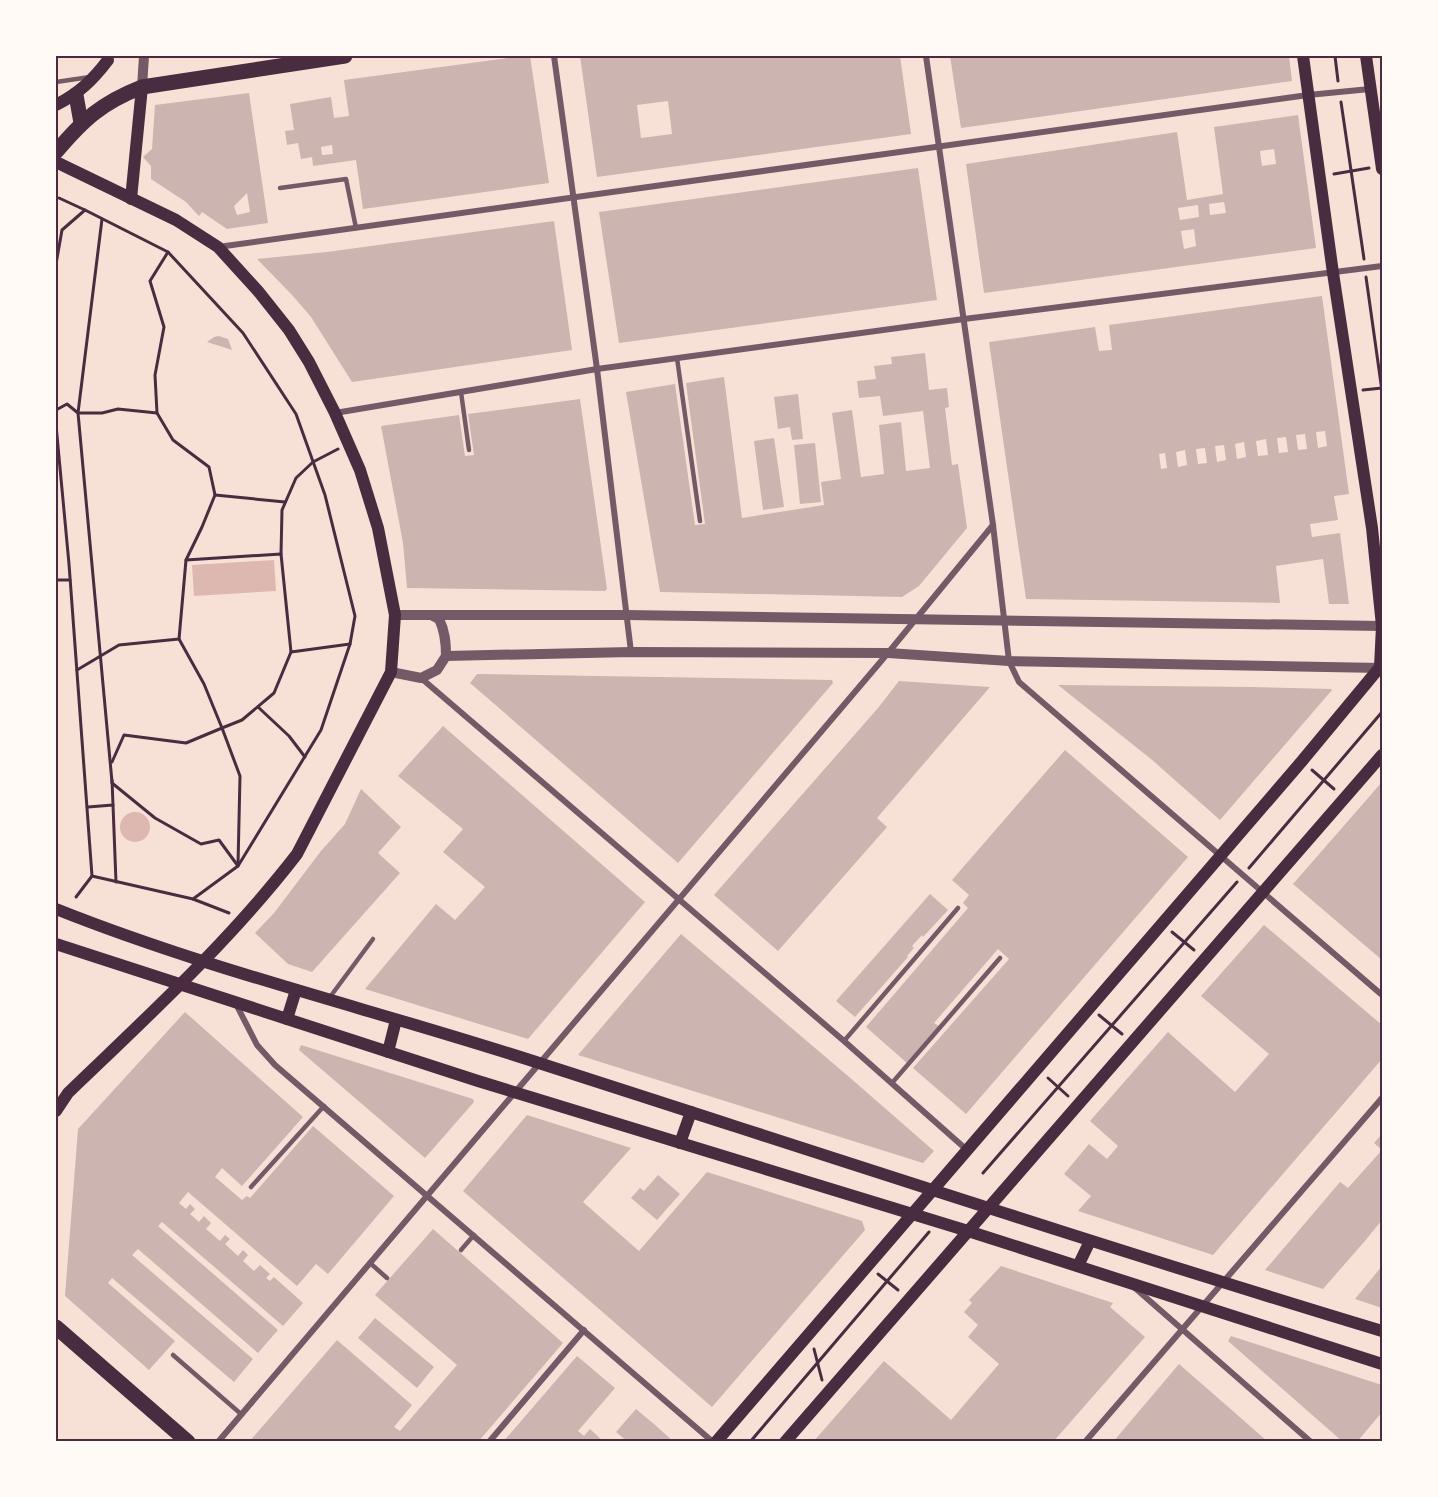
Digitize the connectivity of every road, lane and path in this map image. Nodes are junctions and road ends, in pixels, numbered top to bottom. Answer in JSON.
{"nodes":[{"id":1,"x":144,"y":56,"type":"edge"},
{"id":2,"x":345,"y":56,"type":"edge"},
{"id":3,"x":554,"y":56,"type":"edge"},
{"id":4,"x":927,"y":56,"type":"edge"},
{"id":5,"x":1303,"y":56,"type":"edge"},
{"id":6,"x":1335,"y":56,"type":"edge"},
{"id":7,"x":1366,"y":56,"type":"edge"},
{"id":8,"x":329,"y":57,"type":"edge"},
{"id":9,"x":109,"y":58,"type":"edge"},
{"id":10,"x":96,"y":76,"type":"junction"},
{"id":11,"x":56,"y":82,"type":"edge"},
{"id":12,"x":142,"y":87,"type":"junction"},
{"id":13,"x":1371,"y":89,"type":"junction"},
{"id":14,"x":1340,"y":92,"type":"junction"},
{"id":15,"x":76,"y":95,"type":"junction"},
{"id":16,"x":1308,"y":95,"type":"junction"},
{"id":17,"x":56,"y":105,"type":"edge"},
{"id":18,"x":81,"y":123,"type":"junction"},
{"id":19,"x":1380,"y":135,"type":"edge"},
{"id":20,"x":939,"y":146,"type":"junction"},
{"id":21,"x":56,"y":152,"type":"edge"},
{"id":22,"x":56,"y":162,"type":"edge"},
{"id":23,"x":1382,"y":168,"type":"edge"},
{"id":24,"x":1351,"y":171,"type":"junction"},
{"id":25,"x":1319,"y":176,"type":"junction"},
{"id":26,"x":279,"y":188,"type":"dead end"},
{"id":27,"x":572,"y":197,"type":"junction"},
{"id":28,"x":59,"y":198,"type":"dead end"},
{"id":29,"x":131,"y":199,"type":"junction"},
{"id":30,"x":85,"y":210,"type":"junction"},
{"id":31,"x":102,"y":219,"type":"junction"},
{"id":32,"x":356,"y":228,"type":"junction"},
{"id":33,"x":218,"y":247,"type":"junction"},
{"id":34,"x":168,"y":252,"type":"junction"},
{"id":35,"x":56,"y":264,"type":"edge"},
{"id":36,"x":1383,"y":266,"type":"edge"},
{"id":37,"x":1365,"y":268,"type":"junction"},
{"id":38,"x":1333,"y":273,"type":"junction"},
{"id":39,"x":964,"y":319,"type":"junction"},
{"id":40,"x":677,"y":358,"type":"junction"},
{"id":41,"x":597,"y":369,"type":"junction"},
{"id":42,"x":1383,"y":391,"type":"edge"},
{"id":43,"x":461,"y":392,"type":"junction"},
{"id":44,"x":56,"y":410,"type":"edge"},
{"id":45,"x":78,"y":413,"type":"junction"},
{"id":46,"x":157,"y":413,"type":"junction"},
{"id":47,"x":335,"y":413,"type":"junction"},
{"id":48,"x":56,"y":425,"type":"edge"},
{"id":49,"x":348,"y":443,"type":"junction"},
{"id":50,"x":469,"y":450,"type":"dead end"},
{"id":51,"x":313,"y":462,"type":"junction"},
{"id":52,"x":215,"y":495,"type":"junction"},
{"id":53,"x":285,"y":502,"type":"junction"},
{"id":54,"x":700,"y":521,"type":"dead end"},
{"id":55,"x":993,"y":525,"type":"junction"},
{"id":56,"x":281,"y":554,"type":"junction"},
{"id":57,"x":186,"y":560,"type":"junction"},
{"id":58,"x":56,"y":580,"type":"edge"},
{"id":59,"x":70,"y":580,"type":"junction"},
{"id":60,"x":429,"y":614,"type":"junction"},
{"id":61,"x":395,"y":615,"type":"junction"},
{"id":62,"x":626,"y":615,"type":"junction"},
{"id":63,"x":915,"y":620,"type":"junction"},
{"id":64,"x":1005,"y":621,"type":"junction"},
{"id":65,"x":1383,"y":626,"type":"edge"},
{"id":66,"x":179,"y":639,"type":"junction"},
{"id":67,"x":350,"y":644,"type":"junction"},
{"id":68,"x":291,"y":652,"type":"junction"},
{"id":69,"x":632,"y":652,"type":"junction"},
{"id":70,"x":888,"y":653,"type":"junction"},
{"id":71,"x":99,"y":656,"type":"junction"},
{"id":72,"x":446,"y":656,"type":"junction"},
{"id":73,"x":1009,"y":661,"type":"junction"},
{"id":74,"x":1382,"y":668,"type":"edge"},
{"id":75,"x":77,"y":670,"type":"junction"},
{"id":76,"x":391,"y":672,"type":"junction"},
{"id":77,"x":421,"y":678,"type":"junction"},
{"id":78,"x":258,"y":707,"type":"junction"},
{"id":79,"x":1383,"y":712,"type":"edge"},
{"id":80,"x":222,"y":728,"type":"junction"},
{"id":81,"x":1383,"y":755,"type":"edge"},
{"id":82,"x":305,"y":757,"type":"junction"},
{"id":83,"x":1302,"y":761,"type":"junction"},
{"id":84,"x":1324,"y":780,"type":"junction"},
{"id":85,"x":112,"y":782,"type":"junction"},
{"id":86,"x":1345,"y":798,"type":"junction"},
{"id":87,"x":88,"y":807,"type":"junction"},
{"id":88,"x":1221,"y":855,"type":"junction"},
{"id":89,"x":238,"y":866,"type":"junction"},
{"id":90,"x":1243,"y":875,"type":"junction"},
{"id":91,"x":92,"y":876,"type":"junction"},
{"id":92,"x":116,"y":882,"type":"junction"},
{"id":93,"x":1263,"y":892,"type":"junction"},
{"id":94,"x":76,"y":897,"type":"dead end"},
{"id":95,"x":193,"y":899,"type":"junction"},
{"id":96,"x":679,"y":899,"type":"junction"},
{"id":97,"x":958,"y":908,"type":"dead end"},
{"id":98,"x":56,"y":909,"type":"edge"},
{"id":99,"x":243,"y":918,"type":"junction"},
{"id":100,"x":1162,"y":923,"type":"junction"},
{"id":101,"x":373,"y":939,"type":"dead end"},
{"id":102,"x":1184,"y":942,"type":"junction"},
{"id":103,"x":56,"y":944,"type":"edge"},
{"id":104,"x":1000,"y":958,"type":"dead end"},
{"id":105,"x":1205,"y":959,"type":"junction"},
{"id":106,"x":203,"y":962,"type":"junction"},
{"id":107,"x":180,"y":984,"type":"junction"},
{"id":108,"x":296,"y":990,"type":"junction"},
{"id":109,"x":1383,"y":995,"type":"edge"},
{"id":110,"x":329,"y":1000,"type":"junction"},
{"id":111,"x":234,"y":1001,"type":"junction"},
{"id":112,"x":1090,"y":1007,"type":"junction"},
{"id":113,"x":287,"y":1019,"type":"junction"},
{"id":114,"x":396,"y":1020,"type":"junction"},
{"id":115,"x":1112,"y":1026,"type":"junction"},
{"id":116,"x":844,"y":1041,"type":"junction"},
{"id":117,"x":1132,"y":1042,"type":"junction"},
{"id":118,"x":387,"y":1052,"type":"junction"},
{"id":119,"x":540,"y":1063,"type":"junction"},
{"id":120,"x":1036,"y":1069,"type":"junction"},
{"id":121,"x":892,"y":1083,"type":"junction"},
{"id":122,"x":1058,"y":1088,"type":"junction"},
{"id":123,"x":515,"y":1092,"type":"junction"},
{"id":124,"x":1383,"y":1098,"type":"edge"},
{"id":125,"x":1078,"y":1105,"type":"junction"},
{"id":126,"x":324,"y":1106,"type":"junction"},
{"id":127,"x":56,"y":1111,"type":"edge"},
{"id":128,"x":691,"y":1112,"type":"junction"},
{"id":129,"x":680,"y":1143,"type":"junction"},
{"id":130,"x":967,"y":1150,"type":"junction"},
{"id":131,"x":984,"y":1173,"type":"dead end"},
{"id":132,"x":251,"y":1187,"type":"dead end"},
{"id":133,"x":932,"y":1190,"type":"junction"},
{"id":134,"x":427,"y":1195,"type":"junction"},
{"id":135,"x":988,"y":1209,"type":"junction"},
{"id":136,"x":912,"y":1214,"type":"junction"},
{"id":137,"x":938,"y":1222,"type":"junction"},
{"id":138,"x":968,"y":1231,"type":"junction"},
{"id":139,"x":474,"y":1236,"type":"junction"},
{"id":140,"x":1090,"y":1241,"type":"junction"},
{"id":141,"x":461,"y":1250,"type":"dead end"},
{"id":142,"x":370,"y":1263,"type":"junction"},
{"id":143,"x":867,"y":1266,"type":"junction"},
{"id":144,"x":1078,"y":1266,"type":"junction"},
{"id":145,"x":387,"y":1278,"type":"dead end"},
{"id":146,"x":1127,"y":1281,"type":"junction"},
{"id":147,"x":887,"y":1282,"type":"junction"},
{"id":148,"x":1223,"y":1283,"type":"junction"},
{"id":149,"x":909,"y":1299,"type":"junction"},
{"id":150,"x":1203,"y":1307,"type":"junction"},
{"id":151,"x":56,"y":1327,"type":"edge"},
{"id":152,"x":1183,"y":1329,"type":"junction"},
{"id":153,"x":584,"y":1330,"type":"junction"},
{"id":154,"x":1383,"y":1331,"type":"edge"},
{"id":155,"x":810,"y":1332,"type":"junction"},
{"id":156,"x":173,"y":1354,"type":"dead end"},
{"id":157,"x":817,"y":1363,"type":"junction"},
{"id":158,"x":1383,"y":1364,"type":"edge"},
{"id":159,"x":826,"y":1394,"type":"junction"},
{"id":160,"x":241,"y":1414,"type":"junction"},
{"id":161,"x":188,"y":1442,"type":"edge"},
{"id":162,"x":218,"y":1442,"type":"edge"},
{"id":163,"x":489,"y":1442,"type":"edge"},
{"id":164,"x":714,"y":1442,"type":"edge"},
{"id":165,"x":750,"y":1442,"type":"edge"},
{"id":166,"x":785,"y":1442,"type":"edge"},
{"id":167,"x":1085,"y":1442,"type":"edge"},
{"id":168,"x":1311,"y":1442,"type":"edge"}],
"edges":[{"from":1,"to":12,"type":"street"},
{"from":2,"to":8,"type":"main road"},
{"from":3,"to":27,"type":"street"},
{"from":4,"to":20,"type":"street"},
{"from":5,"to":16,"type":"main road"},
{"from":6,"to":14,"type":"path"},
{"from":7,"to":13,"type":"main road"},
{"from":8,"to":12,"type":"main road"},
{"from":9,"to":10,"type":"main road"},
{"from":10,"to":11,"type":"lane"},
{"from":10,"to":15,"type":"main road"},
{"from":12,"to":18,"type":"main road"},
{"from":12,"to":29,"type":"main road"},
{"from":13,"to":14,"type":"street"},
{"from":13,"to":19,"type":"main road"},
{"from":14,"to":16,"type":"street"},
{"from":14,"to":24,"type":"path"},
{"from":15,"to":17,"type":"main road"},
{"from":15,"to":18,"type":"main road"},
{"from":16,"to":20,"type":"street"},
{"from":16,"to":25,"type":"main road"},
{"from":18,"to":21,"type":"main road"},
{"from":19,"to":23,"type":"main road"},
{"from":20,"to":27,"type":"street"},
{"from":20,"to":39,"type":"street"},
{"from":22,"to":29,"type":"main road"},
{"from":23,"to":24,"type":"path"},
{"from":24,"to":25,"type":"path"},
{"from":24,"to":37,"type":"path"},
{"from":25,"to":38,"type":"main road"},
{"from":26,"to":32,"type":"lane"},
{"from":27,"to":32,"type":"street"},
{"from":27,"to":41,"type":"street"},
{"from":28,"to":30,"type":"path"},
{"from":29,"to":33,"type":"main road"},
{"from":30,"to":31,"type":"path"},
{"from":30,"to":35,"type":"path"},
{"from":31,"to":34,"type":"path"},
{"from":31,"to":45,"type":"path"},
{"from":32,"to":33,"type":"street"},
{"from":33,"to":47,"type":"main road"},
{"from":34,"to":46,"type":"path"},
{"from":34,"to":51,"type":"path"},
{"from":36,"to":37,"type":"street"},
{"from":37,"to":38,"type":"street"},
{"from":37,"to":42,"type":"path"},
{"from":38,"to":39,"type":"street"},
{"from":38,"to":65,"type":"main road"},
{"from":39,"to":40,"type":"street"},
{"from":39,"to":55,"type":"street"},
{"from":40,"to":41,"type":"street"},
{"from":40,"to":54,"type":"lane"},
{"from":41,"to":43,"type":"street"},
{"from":41,"to":62,"type":"street"},
{"from":43,"to":47,"type":"street"},
{"from":43,"to":50,"type":"lane"},
{"from":44,"to":45,"type":"path"},
{"from":45,"to":46,"type":"path"},
{"from":45,"to":71,"type":"path"},
{"from":46,"to":52,"type":"path"},
{"from":47,"to":49,"type":"main road"},
{"from":48,"to":59,"type":"path"},
{"from":49,"to":51,"type":"path"},
{"from":49,"to":61,"type":"main road"},
{"from":51,"to":53,"type":"path"},
{"from":51,"to":67,"type":"path"},
{"from":52,"to":53,"type":"path"},
{"from":52,"to":57,"type":"path"},
{"from":53,"to":56,"type":"path"},
{"from":55,"to":63,"type":"street"},
{"from":55,"to":64,"type":"street"},
{"from":56,"to":57,"type":"path"},
{"from":56,"to":68,"type":"path"},
{"from":57,"to":66,"type":"path"},
{"from":58,"to":59,"type":"path"},
{"from":59,"to":75,"type":"path"},
{"from":60,"to":61,"type":"street"},
{"from":60,"to":62,"type":"street"},
{"from":60,"to":72,"type":"street"},
{"from":61,"to":76,"type":"main road"},
{"from":62,"to":63,"type":"street"},
{"from":62,"to":69,"type":"street"},
{"from":63,"to":64,"type":"street"},
{"from":63,"to":70,"type":"street"},
{"from":64,"to":65,"type":"street"},
{"from":64,"to":73,"type":"street"},
{"from":65,"to":74,"type":"main road"},
{"from":66,"to":71,"type":"path"},
{"from":66,"to":80,"type":"path"},
{"from":67,"to":68,"type":"path"},
{"from":67,"to":82,"type":"path"},
{"from":68,"to":78,"type":"path"},
{"from":69,"to":70,"type":"street"},
{"from":69,"to":72,"type":"street"},
{"from":70,"to":73,"type":"street"},
{"from":70,"to":96,"type":"street"},
{"from":71,"to":75,"type":"path"},
{"from":71,"to":85,"type":"path"},
{"from":72,"to":77,"type":"street"},
{"from":73,"to":74,"type":"street"},
{"from":73,"to":88,"type":"street"},
{"from":74,"to":83,"type":"main road"},
{"from":75,"to":87,"type":"path"},
{"from":76,"to":77,"type":"street"},
{"from":76,"to":99,"type":"main road"},
{"from":77,"to":96,"type":"street"},
{"from":78,"to":80,"type":"path"},
{"from":78,"to":82,"type":"path"},
{"from":79,"to":84,"type":"path"},
{"from":80,"to":85,"type":"path"},
{"from":80,"to":89,"type":"path"},
{"from":81,"to":86,"type":"main road"},
{"from":82,"to":89,"type":"path"},
{"from":83,"to":84,"type":"path"},
{"from":83,"to":88,"type":"main road"},
{"from":84,"to":86,"type":"path"},
{"from":84,"to":90,"type":"path"},
{"from":85,"to":87,"type":"path"},
{"from":85,"to":89,"type":"path"},
{"from":85,"to":92,"type":"path"},
{"from":86,"to":93,"type":"main road"},
{"from":87,"to":91,"type":"path"},
{"from":88,"to":90,"type":"street"},
{"from":88,"to":100,"type":"main road"},
{"from":89,"to":95,"type":"path"},
{"from":90,"to":93,"type":"street"},
{"from":90,"to":102,"type":"path"},
{"from":91,"to":92,"type":"path"},
{"from":91,"to":94,"type":"path"},
{"from":92,"to":95,"type":"path"},
{"from":93,"to":105,"type":"main road"},
{"from":93,"to":109,"type":"street"},
{"from":95,"to":99,"type":"path"},
{"from":96,"to":116,"type":"street"},
{"from":96,"to":119,"type":"street"},
{"from":97,"to":116,"type":"lane"},
{"from":98,"to":106,"type":"main road"},
{"from":99,"to":106,"type":"main road"},
{"from":100,"to":102,"type":"path"},
{"from":100,"to":112,"type":"main road"},
{"from":101,"to":110,"type":"lane"},
{"from":102,"to":105,"type":"path"},
{"from":102,"to":115,"type":"path"},
{"from":103,"to":107,"type":"main road"},
{"from":104,"to":121,"type":"lane"},
{"from":105,"to":117,"type":"main road"},
{"from":106,"to":107,"type":"main road"},
{"from":106,"to":108,"type":"main road"},
{"from":107,"to":111,"type":"main road"},
{"from":107,"to":127,"type":"main road"},
{"from":108,"to":110,"type":"main road"},
{"from":108,"to":113,"type":"main road"},
{"from":110,"to":114,"type":"main road"},
{"from":111,"to":113,"type":"main road"},
{"from":111,"to":126,"type":"street"},
{"from":112,"to":115,"type":"path"},
{"from":112,"to":120,"type":"main road"},
{"from":113,"to":118,"type":"main road"},
{"from":114,"to":118,"type":"main road"},
{"from":114,"to":119,"type":"main road"},
{"from":115,"to":117,"type":"path"},
{"from":115,"to":122,"type":"path"},
{"from":116,"to":121,"type":"street"},
{"from":117,"to":125,"type":"main road"},
{"from":118,"to":123,"type":"main road"},
{"from":119,"to":123,"type":"street"},
{"from":119,"to":128,"type":"main road"},
{"from":120,"to":122,"type":"path"},
{"from":120,"to":130,"type":"main road"},
{"from":121,"to":130,"type":"street"},
{"from":122,"to":125,"type":"path"},
{"from":122,"to":131,"type":"path"},
{"from":123,"to":129,"type":"main road"},
{"from":123,"to":134,"type":"street"},
{"from":124,"to":148,"type":"street"},
{"from":125,"to":135,"type":"main road"},
{"from":126,"to":132,"type":"lane"},
{"from":126,"to":134,"type":"street"},
{"from":128,"to":129,"type":"main road"},
{"from":128,"to":133,"type":"main road"},
{"from":129,"to":136,"type":"main road"},
{"from":130,"to":133,"type":"main road"},
{"from":133,"to":135,"type":"main road"},
{"from":133,"to":136,"type":"main road"},
{"from":134,"to":139,"type":"street"},
{"from":134,"to":142,"type":"street"},
{"from":135,"to":138,"type":"main road"},
{"from":135,"to":140,"type":"main road"},
{"from":136,"to":137,"type":"main road"},
{"from":136,"to":143,"type":"main road"},
{"from":137,"to":138,"type":"main road"},
{"from":137,"to":147,"type":"path"},
{"from":138,"to":144,"type":"main road"},
{"from":138,"to":149,"type":"main road"},
{"from":139,"to":141,"type":"lane"},
{"from":139,"to":153,"type":"street"},
{"from":140,"to":144,"type":"main road"},
{"from":140,"to":148,"type":"main road"},
{"from":142,"to":145,"type":"lane"},
{"from":142,"to":160,"type":"street"},
{"from":143,"to":147,"type":"path"},
{"from":143,"to":155,"type":"main road"},
{"from":144,"to":146,"type":"main road"},
{"from":146,"to":150,"type":"main road"},
{"from":146,"to":152,"type":"street"},
{"from":147,"to":149,"type":"path"},
{"from":147,"to":157,"type":"path"},
{"from":148,"to":150,"type":"street"},
{"from":148,"to":154,"type":"main road"},
{"from":149,"to":159,"type":"main road"},
{"from":150,"to":152,"type":"street"},
{"from":150,"to":158,"type":"main road"},
{"from":151,"to":161,"type":"main road"},
{"from":152,"to":167,"type":"street"},
{"from":152,"to":168,"type":"street"},
{"from":153,"to":163,"type":"street"},
{"from":153,"to":164,"type":"street"},
{"from":155,"to":157,"type":"path"},
{"from":155,"to":164,"type":"main road"},
{"from":156,"to":160,"type":"lane"},
{"from":157,"to":159,"type":"path"},
{"from":157,"to":165,"type":"path"},
{"from":159,"to":166,"type":"main road"},
{"from":160,"to":162,"type":"street"}]}
